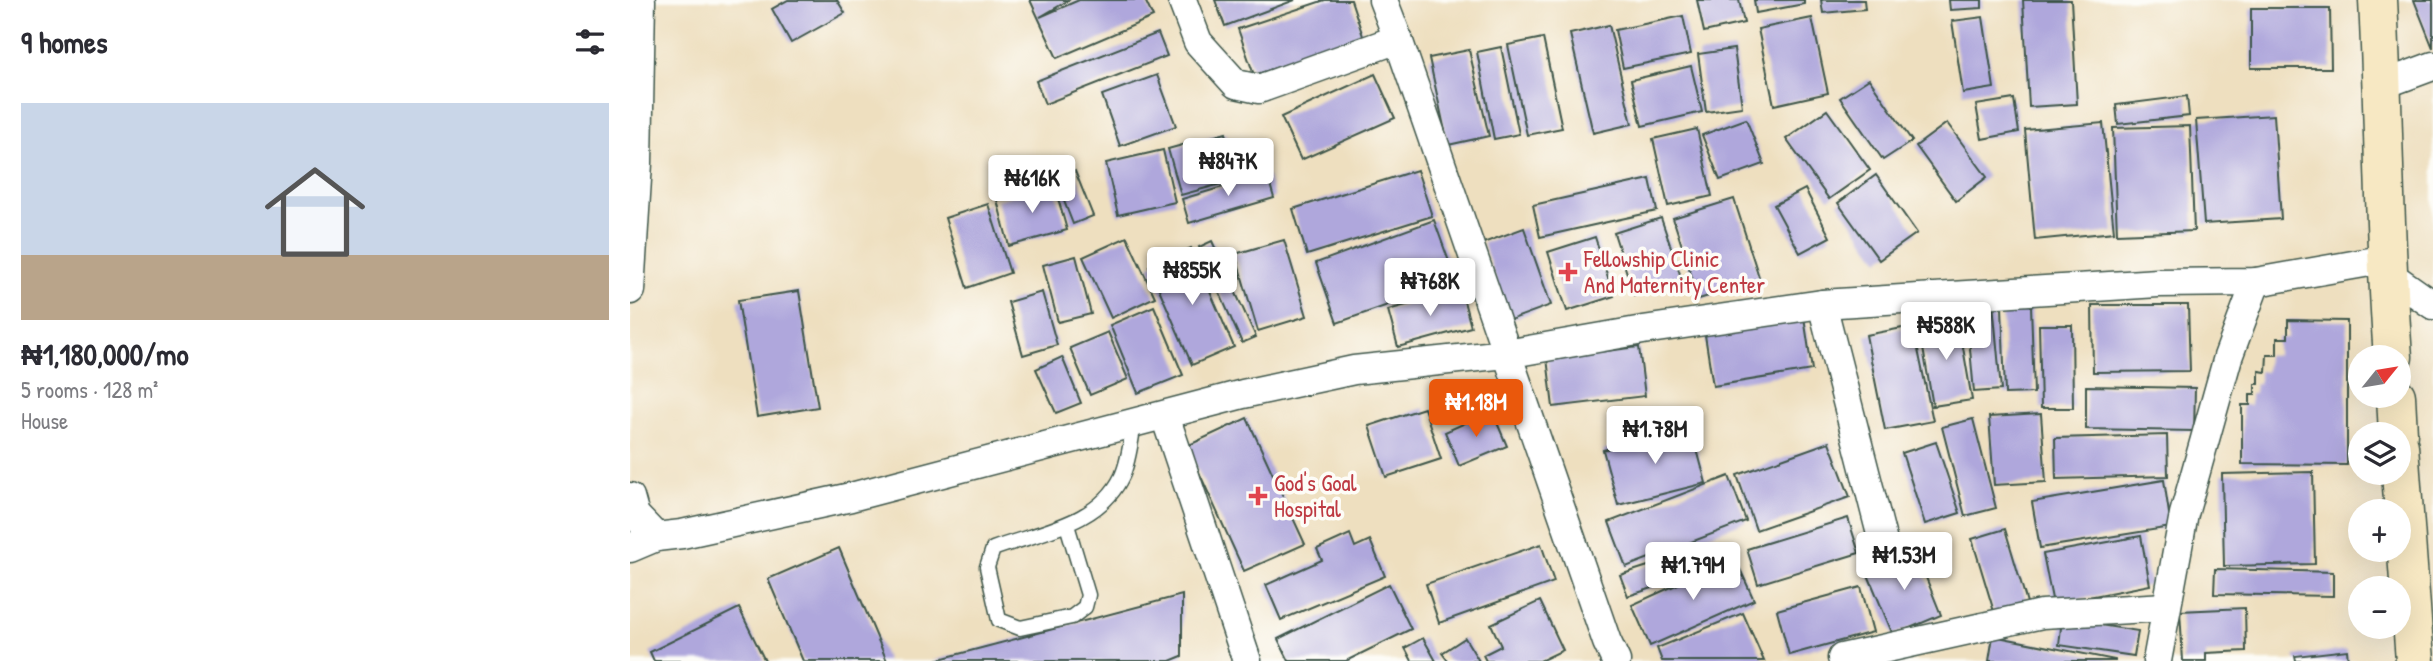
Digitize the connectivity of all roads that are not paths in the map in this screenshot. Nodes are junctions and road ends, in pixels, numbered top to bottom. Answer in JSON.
{"nodes":[{"id":1,"x":642,"y":0,"type":"edge"},
{"id":2,"x":1182,"y":0,"type":"edge"},
{"id":3,"x":1383,"y":0,"type":"edge"},
{"id":4,"x":2378,"y":0,"type":"edge"},
{"id":5,"x":1398,"y":39,"type":"junction"},
{"id":6,"x":2433,"y":66,"type":"edge"},
{"id":7,"x":2382,"y":85,"type":"junction"},
{"id":8,"x":2387,"y":265,"type":"junction"},
{"id":9,"x":2256,"y":282,"type":"junction"},
{"id":10,"x":630,"y":290,"type":"edge"},
{"id":11,"x":1822,"y":304,"type":"junction"},
{"id":12,"x":2433,"y":305,"type":"edge"},
{"id":13,"x":2392,"y":345,"type":"edge"},
{"id":14,"x":1506,"y":354,"type":"junction"},
{"id":15,"x":1165,"y":416,"type":"junction"},
{"id":16,"x":1134,"y":423,"type":"junction"},
{"id":17,"x":2402,"y":485,"type":"edge"},
{"id":18,"x":630,"y":497,"type":"edge"},
{"id":19,"x":1067,"y":525,"type":"junction"},
{"id":20,"x":656,"y":537,"type":"junction"},
{"id":21,"x":1883,"y":542,"type":"dead end"},
{"id":22,"x":630,"y":548,"type":"edge"},
{"id":23,"x":2166,"y":607,"type":"junction"},
{"id":24,"x":1842,"y":658,"type":"dead end"},
{"id":25,"x":1247,"y":661,"type":"edge"},
{"id":26,"x":1616,"y":661,"type":"edge"},
{"id":27,"x":2157,"y":661,"type":"edge"},
{"id":28,"x":2415,"y":661,"type":"edge"}],
"edges":[{"from":1,"to":10,"type":"street"},
{"from":2,"to":5,"type":"street"},
{"from":3,"to":5,"type":"street"},
{"from":4,"to":7,"type":"main road"},
{"from":5,"to":14,"type":"street"},
{"from":6,"to":7,"type":"street"},
{"from":7,"to":8,"type":"main road"},
{"from":8,"to":9,"type":"street"},
{"from":8,"to":12,"type":"street"},
{"from":8,"to":13,"type":"main road"},
{"from":9,"to":11,"type":"street"},
{"from":9,"to":23,"type":"street"},
{"from":11,"to":14,"type":"street"},
{"from":11,"to":21,"type":"street"},
{"from":14,"to":15,"type":"street"},
{"from":14,"to":26,"type":"street"},
{"from":15,"to":16,"type":"street"},
{"from":15,"to":25,"type":"street"},
{"from":16,"to":19,"type":"lane"},
{"from":16,"to":20,"type":"street"},
{"from":17,"to":28,"type":"main road"},
{"from":18,"to":20,"type":"street"},
{"from":19,"to":19,"type":"lane"},
{"from":20,"to":22,"type":"street"},
{"from":23,"to":24,"type":"street"},
{"from":23,"to":27,"type":"street"}]}
